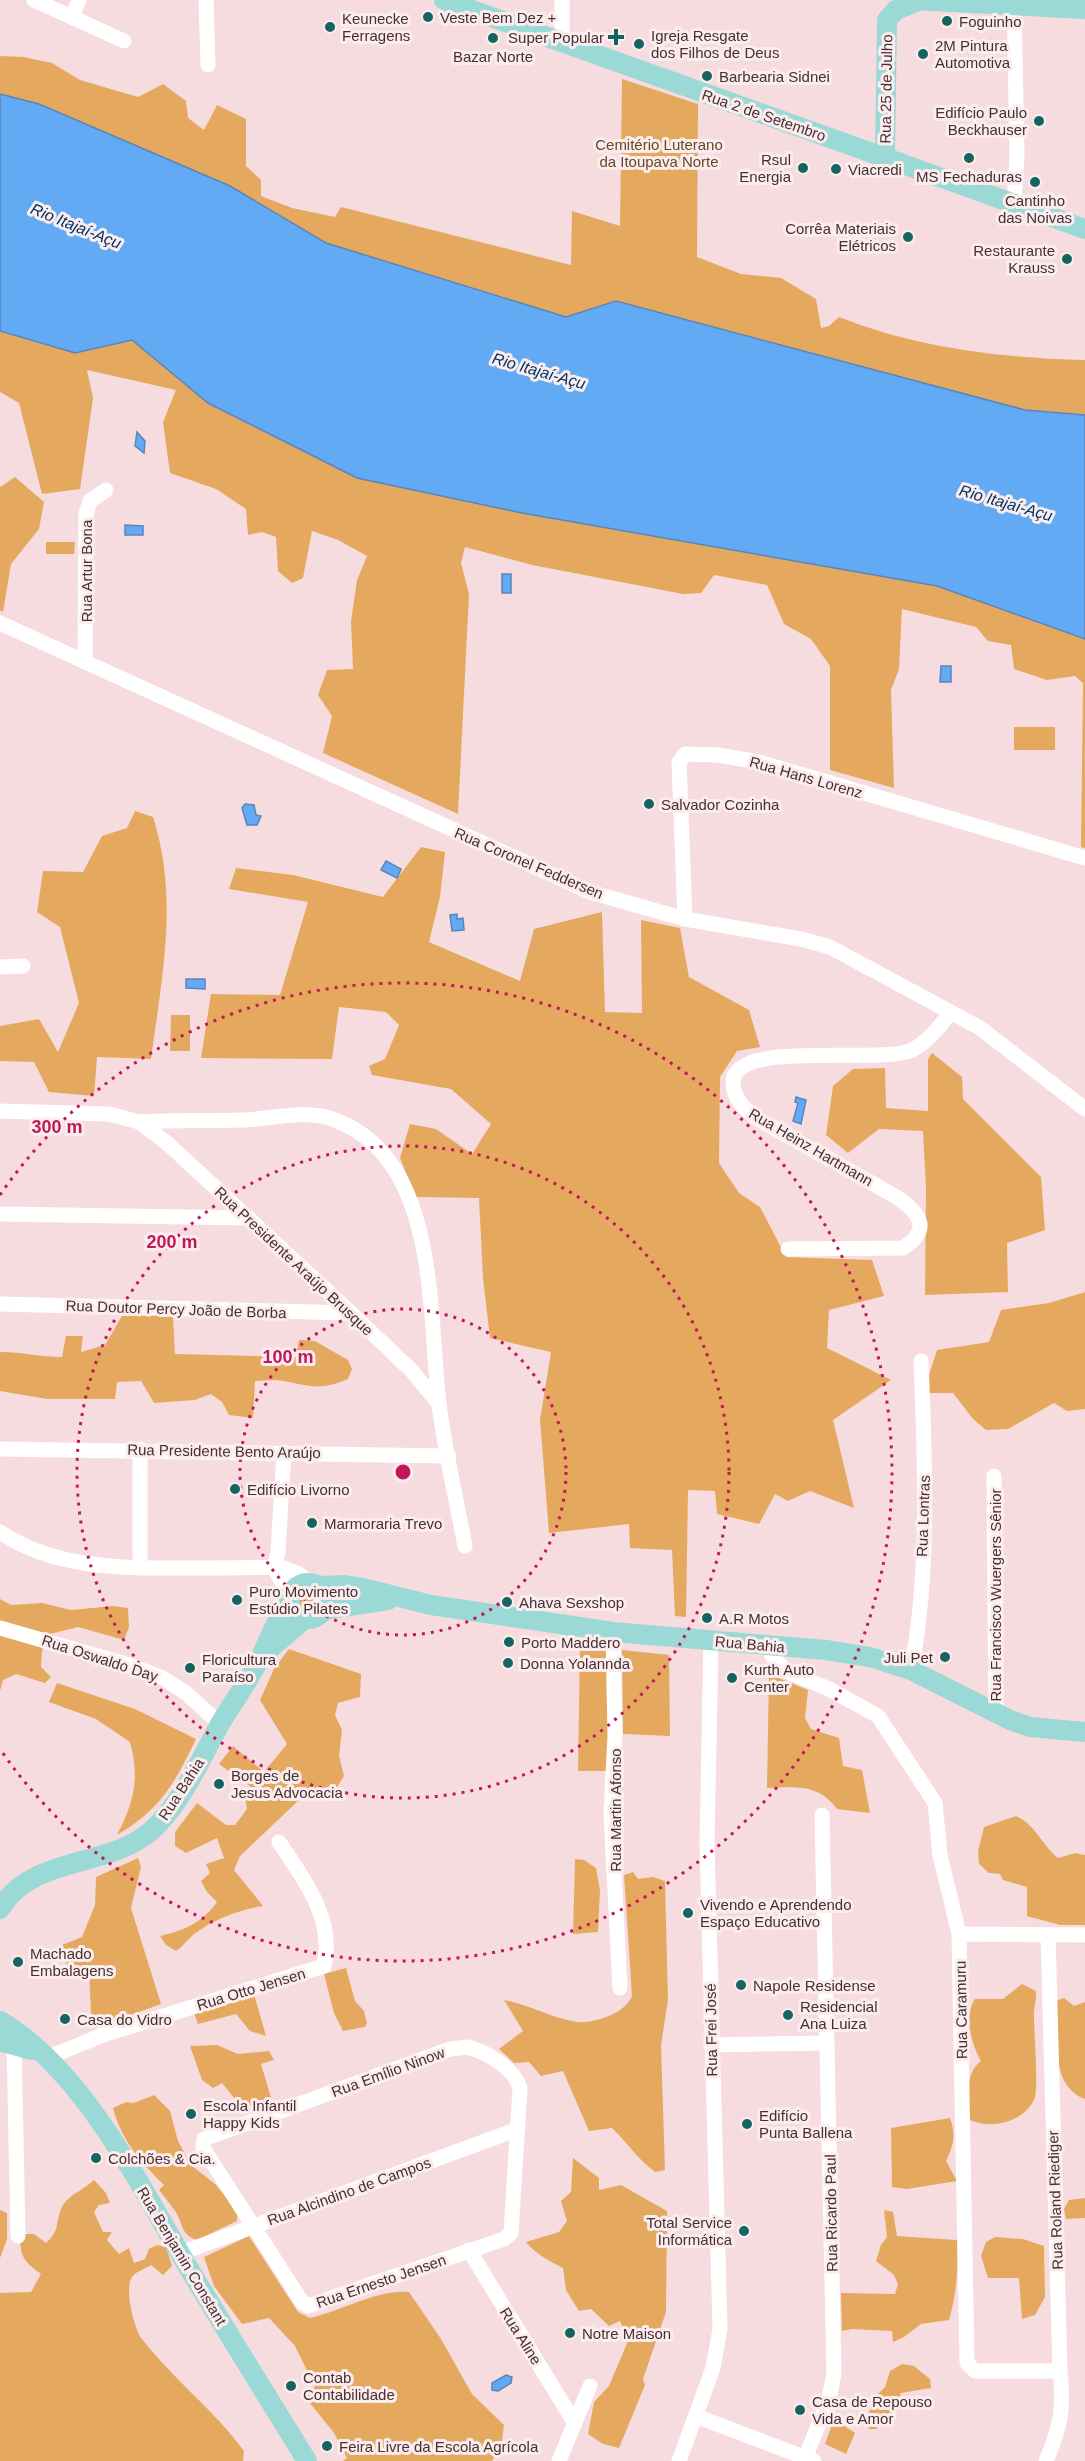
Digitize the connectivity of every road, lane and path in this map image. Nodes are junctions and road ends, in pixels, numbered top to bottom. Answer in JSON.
{"nodes":[{"id":1,"x":34,"y":0,"type":"edge"},
{"id":2,"x":79,"y":0,"type":"edge"},
{"id":3,"x":206,"y":0,"type":"edge"},
{"id":4,"x":444,"y":0,"type":"edge"},
{"id":5,"x":562,"y":0,"type":"edge"},
{"id":6,"x":912,"y":0,"type":"edge"},
{"id":7,"x":918,"y":1,"type":"edge"},
{"id":8,"x":1014,"y":2,"type":"edge"},
{"id":9,"x":478,"y":6,"type":"edge"},
{"id":10,"x":1085,"y":9,"type":"edge"},
{"id":11,"x":72,"y":17,"type":"junction"},
{"id":12,"x":124,"y":41,"type":"dead end"},
{"id":13,"x":562,"y":43,"type":"junction"},
{"id":14,"x":208,"y":65,"type":"dead end"},
{"id":15,"x":885,"y":158,"type":"junction"},
{"id":16,"x":1014,"y":203,"type":"junction"},
{"id":17,"x":1085,"y":229,"type":"edge"},
{"id":18,"x":106,"y":490,"type":"dead end"},
{"id":19,"x":0,"y":623,"type":"edge"},
{"id":20,"x":86,"y":662,"type":"junction"},
{"id":21,"x":1085,"y":858,"type":"edge"},
{"id":22,"x":685,"y":919,"type":"junction"},
{"id":23,"x":23,"y":966,"type":"dead end"},
{"id":24,"x":0,"y":967,"type":"edge"},
{"id":25,"x":951,"y":1012,"type":"junction"},
{"id":26,"x":1085,"y":1109,"type":"edge"},
{"id":27,"x":0,"y":1111,"type":"edge"},
{"id":28,"x":139,"y":1122,"type":"junction"},
{"id":29,"x":0,"y":1214,"type":"edge"},
{"id":30,"x":249,"y":1218,"type":"junction"},
{"id":31,"x":788,"y":1249,"type":"dead end"},
{"id":32,"x":0,"y":1304,"type":"edge"},
{"id":33,"x":351,"y":1313,"type":"junction"},
{"id":34,"x":921,"y":1361,"type":"dead end"},
{"id":35,"x":439,"y":1404,"type":"junction"},
{"id":36,"x":0,"y":1449,"type":"edge"},
{"id":37,"x":140,"y":1449,"type":"junction"},
{"id":38,"x":284,"y":1452,"type":"junction"},
{"id":39,"x":449,"y":1456,"type":"junction"},
{"id":40,"x":994,"y":1476,"type":"dead end"},
{"id":41,"x":0,"y":1532,"type":"edge"},
{"id":42,"x":465,"y":1546,"type":"dead end"},
{"id":43,"x":140,"y":1568,"type":"junction"},
{"id":44,"x":274,"y":1568,"type":"junction"},
{"id":45,"x":314,"y":1585,"type":"junction"},
{"id":46,"x":290,"y":1599,"type":"junction"},
{"id":47,"x":403,"y":1599,"type":"junction"},
{"id":48,"x":314,"y":1614,"type":"junction"},
{"id":49,"x":0,"y":1628,"type":"edge"},
{"id":50,"x":612,"y":1632,"type":"junction"},
{"id":51,"x":711,"y":1640,"type":"junction"},
{"id":52,"x":773,"y":1645,"type":"junction"},
{"id":53,"x":261,"y":1658,"type":"junction"},
{"id":54,"x":911,"y":1670,"type":"junction"},
{"id":55,"x":996,"y":1714,"type":"junction"},
{"id":56,"x":220,"y":1724,"type":"junction"},
{"id":57,"x":1085,"y":1732,"type":"edge"},
{"id":58,"x":822,"y":1815,"type":"dead end"},
{"id":59,"x":279,"y":1842,"type":"dead end"},
{"id":60,"x":1,"y":1906,"type":"edge"},
{"id":61,"x":959,"y":1934,"type":"junction"},
{"id":62,"x":1048,"y":1935,"type":"junction"},
{"id":63,"x":1085,"y":1935,"type":"edge"},
{"id":64,"x":620,"y":1988,"type":"dead end"},
{"id":65,"x":0,"y":2021,"type":"edge"},
{"id":66,"x":7,"y":2042,"type":"edge"},
{"id":67,"x":827,"y":2043,"type":"junction"},
{"id":68,"x":711,"y":2045,"type":"junction"},
{"id":69,"x":49,"y":2057,"type":"junction"},
{"id":70,"x":518,"y":2129,"type":"junction"},
{"id":71,"x":254,"y":2225,"type":"junction"},
{"id":72,"x":511,"y":2233,"type":"joint"},
{"id":73,"x":18,"y":2236,"type":"dead end"},
{"id":74,"x":469,"y":2250,"type":"junction"},
{"id":75,"x":181,"y":2253,"type":"junction"},
{"id":76,"x":1060,"y":2371,"type":"junction"},
{"id":77,"x":590,"y":2386,"type":"dead end"},
{"id":78,"x":696,"y":2416,"type":"junction"},
{"id":79,"x":574,"y":2422,"type":"junction"},
{"id":80,"x":808,"y":2460,"type":"edge"},
{"id":81,"x":307,"y":2461,"type":"edge"},
{"id":82,"x":559,"y":2461,"type":"edge"},
{"id":83,"x":679,"y":2461,"type":"edge"},
{"id":84,"x":1046,"y":2461,"type":"edge"}],
"edges":[{"from":1,"to":11,"type":"street"},
{"from":2,"to":11,"type":"street"},
{"from":3,"to":14,"type":"street"},
{"from":4,"to":9,"type":"main road","name":"Rua 2 de Setembro"},
{"from":5,"to":13,"type":"street"},
{"from":6,"to":7,"type":"main road"},
{"from":7,"to":8,"type":"main road"},
{"from":7,"to":15,"type":"main road","name":"Rua 25 de Julho"},
{"from":8,"to":10,"type":"main road"},
{"from":8,"to":16,"type":"street"},
{"from":9,"to":13,"type":"main road","name":"Rua 2 de Setembro"},
{"from":11,"to":12,"type":"street"},
{"from":13,"to":15,"type":"main road","name":"Rua 2 de Setembro"},
{"from":15,"to":16,"type":"main road","name":"Rua 2 de Setembro"},
{"from":16,"to":17,"type":"main road","name":"Rua 2 de Setembro"},
{"from":18,"to":20,"type":"street","name":"Rua Artur Bona"},
{"from":19,"to":20,"type":"street","name":"Rua Coronel Feddersen"},
{"from":20,"to":22,"type":"street","name":"Rua Coronel Feddersen"},
{"from":21,"to":22,"type":"street","name":"Rua Hans Lorenz"},
{"from":22,"to":25,"type":"street","name":"Rua Coronel Feddersen"},
{"from":23,"to":24,"type":"street"},
{"from":25,"to":26,"type":"street","name":"Rua Coronel Feddersen"},
{"from":25,"to":31,"type":"street","name":"Rua Heinz Hartmann"},
{"from":27,"to":28,"type":"street","name":"Rua Presidente Araújo Brusque"},
{"from":28,"to":30,"type":"street","name":"Rua Presidente Araújo Brusque"},
{"from":28,"to":35,"type":"street"},
{"from":29,"to":30,"type":"street"},
{"from":30,"to":33,"type":"street","name":"Rua Presidente Araújo Brusque"},
{"from":32,"to":33,"type":"street","name":"Rua Doutor Percy João de Borba"},
{"from":33,"to":35,"type":"street","name":"Rua Presidente Araújo Brusque"},
{"from":34,"to":54,"type":"street","name":"Rua Lontras"},
{"from":35,"to":39,"type":"street","name":"Rua Presidente Araújo Brusque"},
{"from":36,"to":37,"type":"street","name":"Rua Presidente Bento Araújo"},
{"from":37,"to":38,"type":"street","name":"Rua Presidente Bento Araújo"},
{"from":37,"to":43,"type":"street"},
{"from":38,"to":39,"type":"street","name":"Rua Presidente Bento Araújo"},
{"from":38,"to":44,"type":"street"},
{"from":39,"to":42,"type":"street","name":"Rua Presidente Araújo Brusque"},
{"from":40,"to":55,"type":"street","name":"Rua Francisco Wuergers Sênior"},
{"from":41,"to":43,"type":"street"},
{"from":43,"to":44,"type":"street"},
{"from":44,"to":45,"type":"street"},
{"from":44,"to":46,"type":"street"},
{"from":45,"to":46,"type":"main road"},
{"from":45,"to":47,"type":"main road","name":"Rua Bahia"},
{"from":45,"to":48,"type":"main road"},
{"from":46,"to":48,"type":"main road"},
{"from":46,"to":53,"type":"main road","name":"Rua Bahia"},
{"from":47,"to":48,"type":"main road","name":"Rua Bahia"},
{"from":47,"to":50,"type":"main road","name":"Rua Bahia"},
{"from":48,"to":53,"type":"main road","name":"Rua Bahia"},
{"from":49,"to":56,"type":"street","name":"Rua Oswaldo Day"},
{"from":50,"to":51,"type":"main road","name":"Rua Bahia"},
{"from":50,"to":64,"type":"street","name":"Rua Martin Afonso"},
{"from":51,"to":52,"type":"main road","name":"Rua Bahia"},
{"from":51,"to":68,"type":"street","name":"Rua Frei José"},
{"from":52,"to":54,"type":"main road","name":"Rua Bahia"},
{"from":52,"to":61,"type":"street","name":"Rua Caramuru"},
{"from":53,"to":56,"type":"main road","name":"Rua Bahia"},
{"from":54,"to":55,"type":"main road","name":"Rua Bahia"},
{"from":55,"to":57,"type":"main road","name":"Rua Bahia"},
{"from":56,"to":60,"type":"main road","name":"Rua Bahia"},
{"from":58,"to":67,"type":"street","name":"Rua Ricardo Paul"},
{"from":59,"to":69,"type":"street","name":"Rua Otto Jensen"},
{"from":61,"to":62,"type":"street"},
{"from":61,"to":76,"type":"street","name":"Rua Caramuru"},
{"from":62,"to":63,"type":"street"},
{"from":62,"to":76,"type":"street","name":"Rua Roland Riediger"},
{"from":65,"to":69,"type":"main road","name":"Rua Benjamin Constant"},
{"from":66,"to":69,"type":"main road","name":"Rua Benjamin Constant"},
{"from":66,"to":73,"type":"street"},
{"from":67,"to":68,"type":"street"},
{"from":67,"to":80,"type":"street","name":"Rua Ricardo Paul"},
{"from":68,"to":78,"type":"street","name":"Rua Frei José"},
{"from":69,"to":75,"type":"main road","name":"Rua Benjamin Constant"},
{"from":70,"to":71,"type":"street","name":"Rua Alcindino de Campos"},
{"from":70,"to":71,"type":"street","name":"Rua Emílio Ninow"},
{"from":70,"to":72,"type":"street","name":"Rua Emílio Ninow"},
{"from":71,"to":74,"type":"street","name":"Rua Ernesto Jensen"},
{"from":71,"to":75,"type":"street","name":"Rua Alcindino de Campos"},
{"from":72,"to":74,"type":"street","name":"Rua Ernesto Jensen"},
{"from":74,"to":79,"type":"street","name":"Rua Aline"},
{"from":75,"to":81,"type":"main road","name":"Rua Benjamin Constant"},
{"from":76,"to":84,"type":"street","name":"Rua Roland Riediger"},
{"from":77,"to":79,"type":"street"},
{"from":78,"to":80,"type":"street"},
{"from":78,"to":83,"type":"street","name":"Rua Frei José"},
{"from":79,"to":82,"type":"street"}]}
